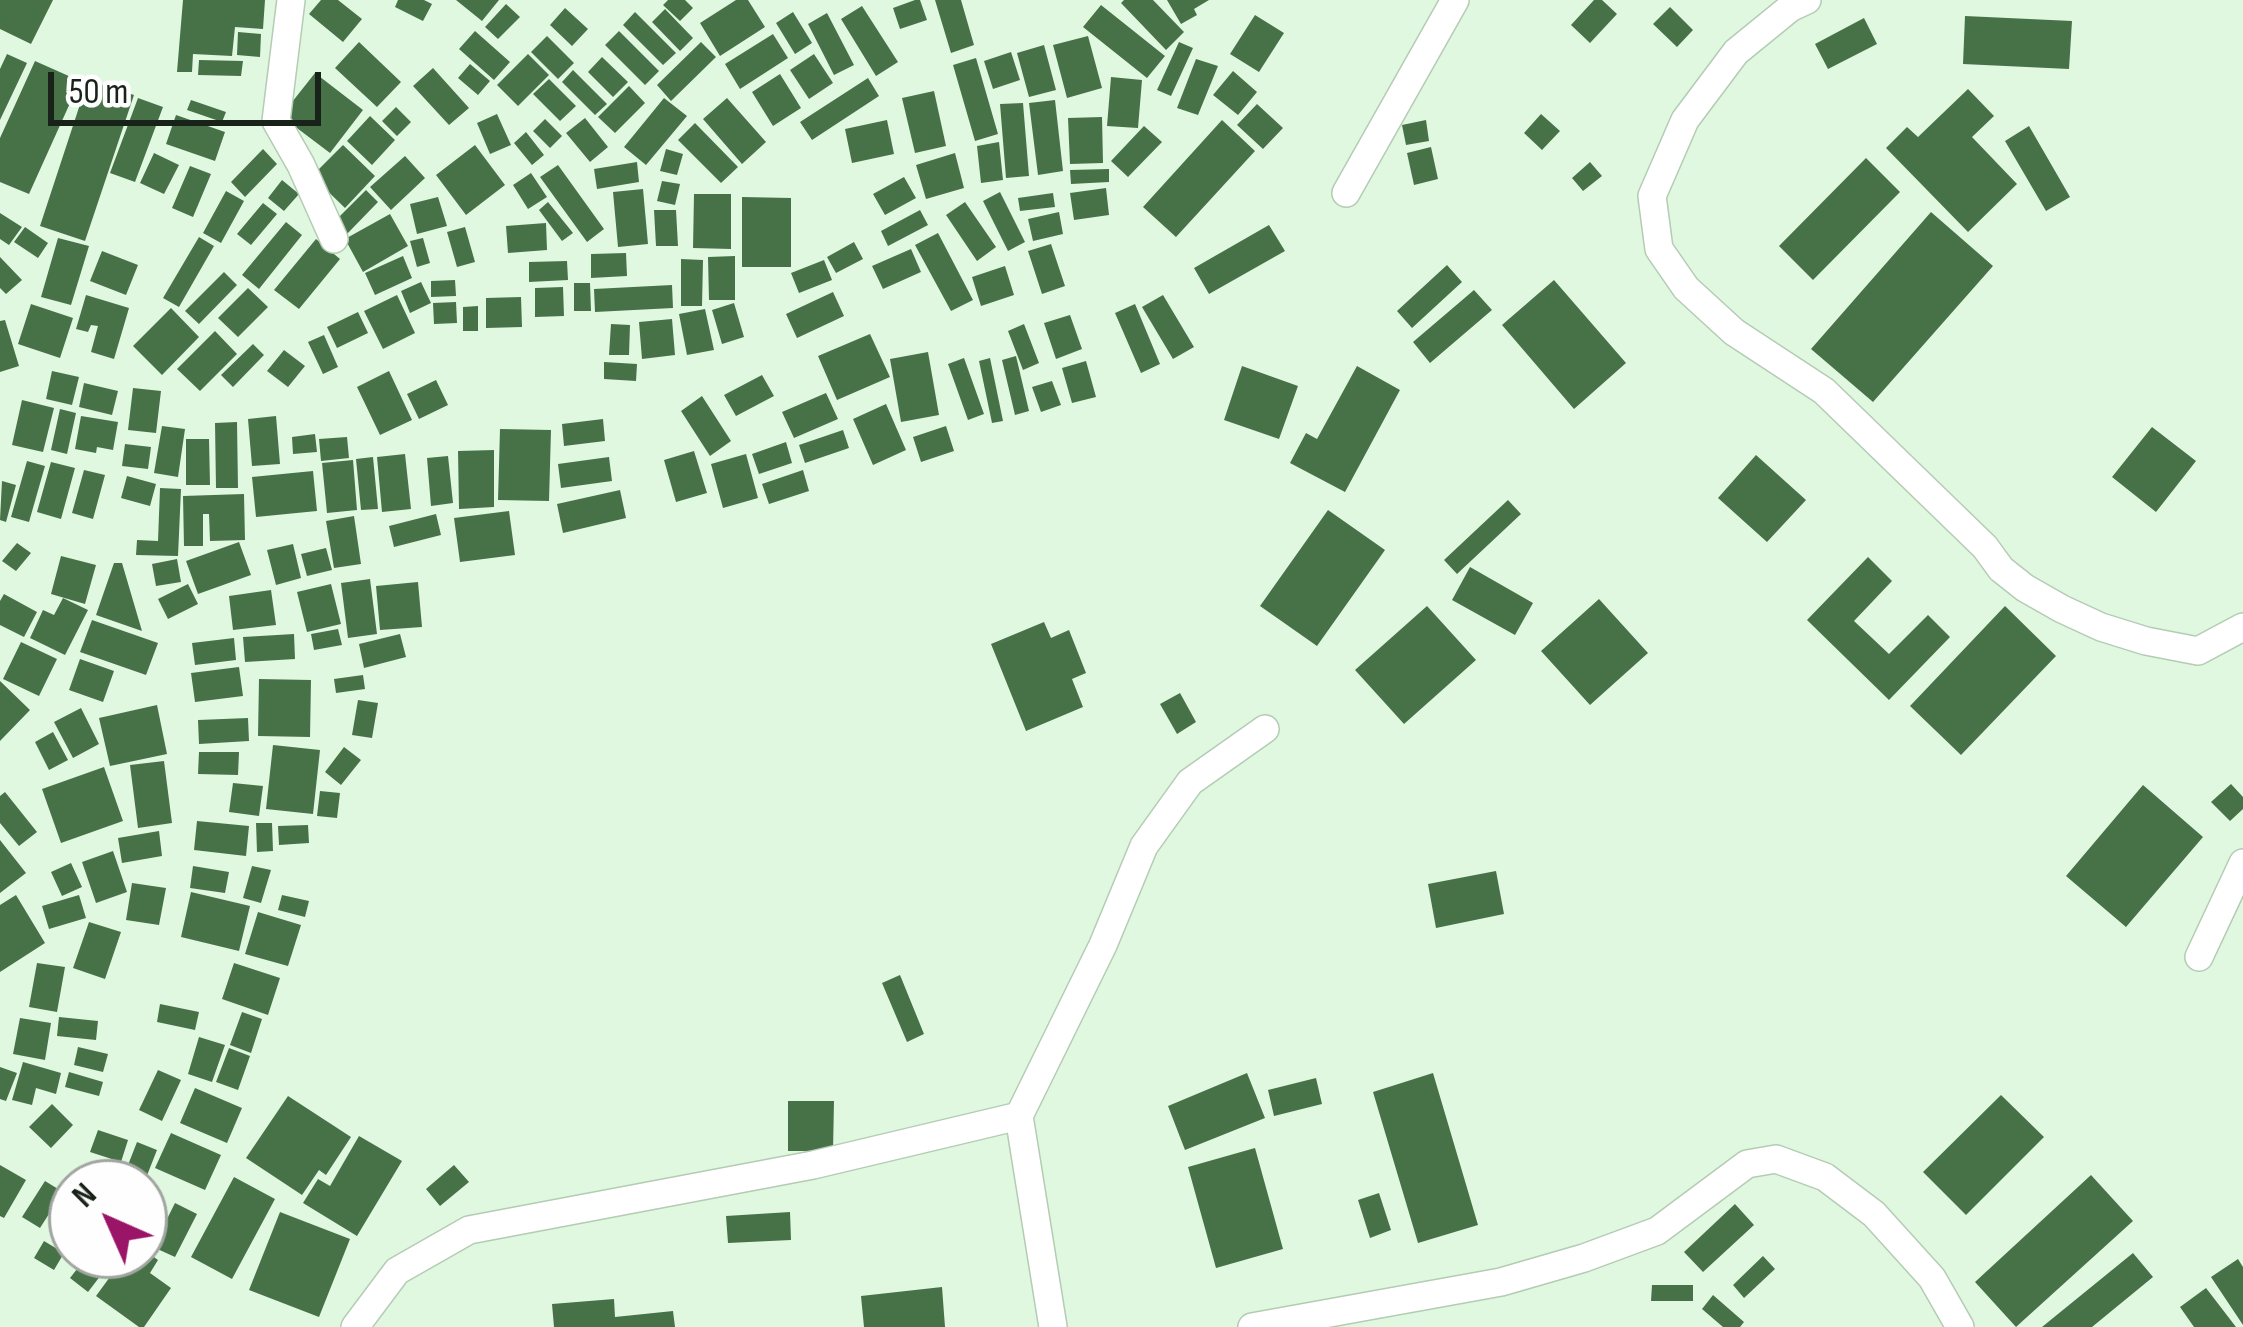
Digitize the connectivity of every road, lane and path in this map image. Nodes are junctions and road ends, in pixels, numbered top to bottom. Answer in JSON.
{"nodes":[{"id":1,"x":291,"y":0,"type":"edge"},
{"id":2,"x":1454,"y":0,"type":"edge"},
{"id":3,"x":1807,"y":0,"type":"edge"},
{"id":4,"x":1346,"y":193,"type":"dead end"},
{"id":5,"x":334,"y":239,"type":"dead end"},
{"id":6,"x":2243,"y":627,"type":"edge"},
{"id":7,"x":1265,"y":728,"type":"dead end"},
{"id":8,"x":2243,"y":863,"type":"edge"},
{"id":9,"x":2199,"y":957,"type":"dead end"},
{"id":10,"x":1019,"y":1117,"type":"junction"},
{"id":11,"x":355,"y":1327,"type":"edge"},
{"id":12,"x":1053,"y":1327,"type":"edge"},
{"id":13,"x":1252,"y":1327,"type":"edge"},
{"id":14,"x":1960,"y":1327,"type":"edge"}],
"edges":[{"from":1,"to":5,"type":"street"},
{"from":2,"to":4,"type":"street"},
{"from":3,"to":6,"type":"street"},
{"from":7,"to":10,"type":"street"},
{"from":8,"to":9,"type":"street"},
{"from":10,"to":11,"type":"street"},
{"from":10,"to":12,"type":"street"},
{"from":13,"to":14,"type":"street"}]}
